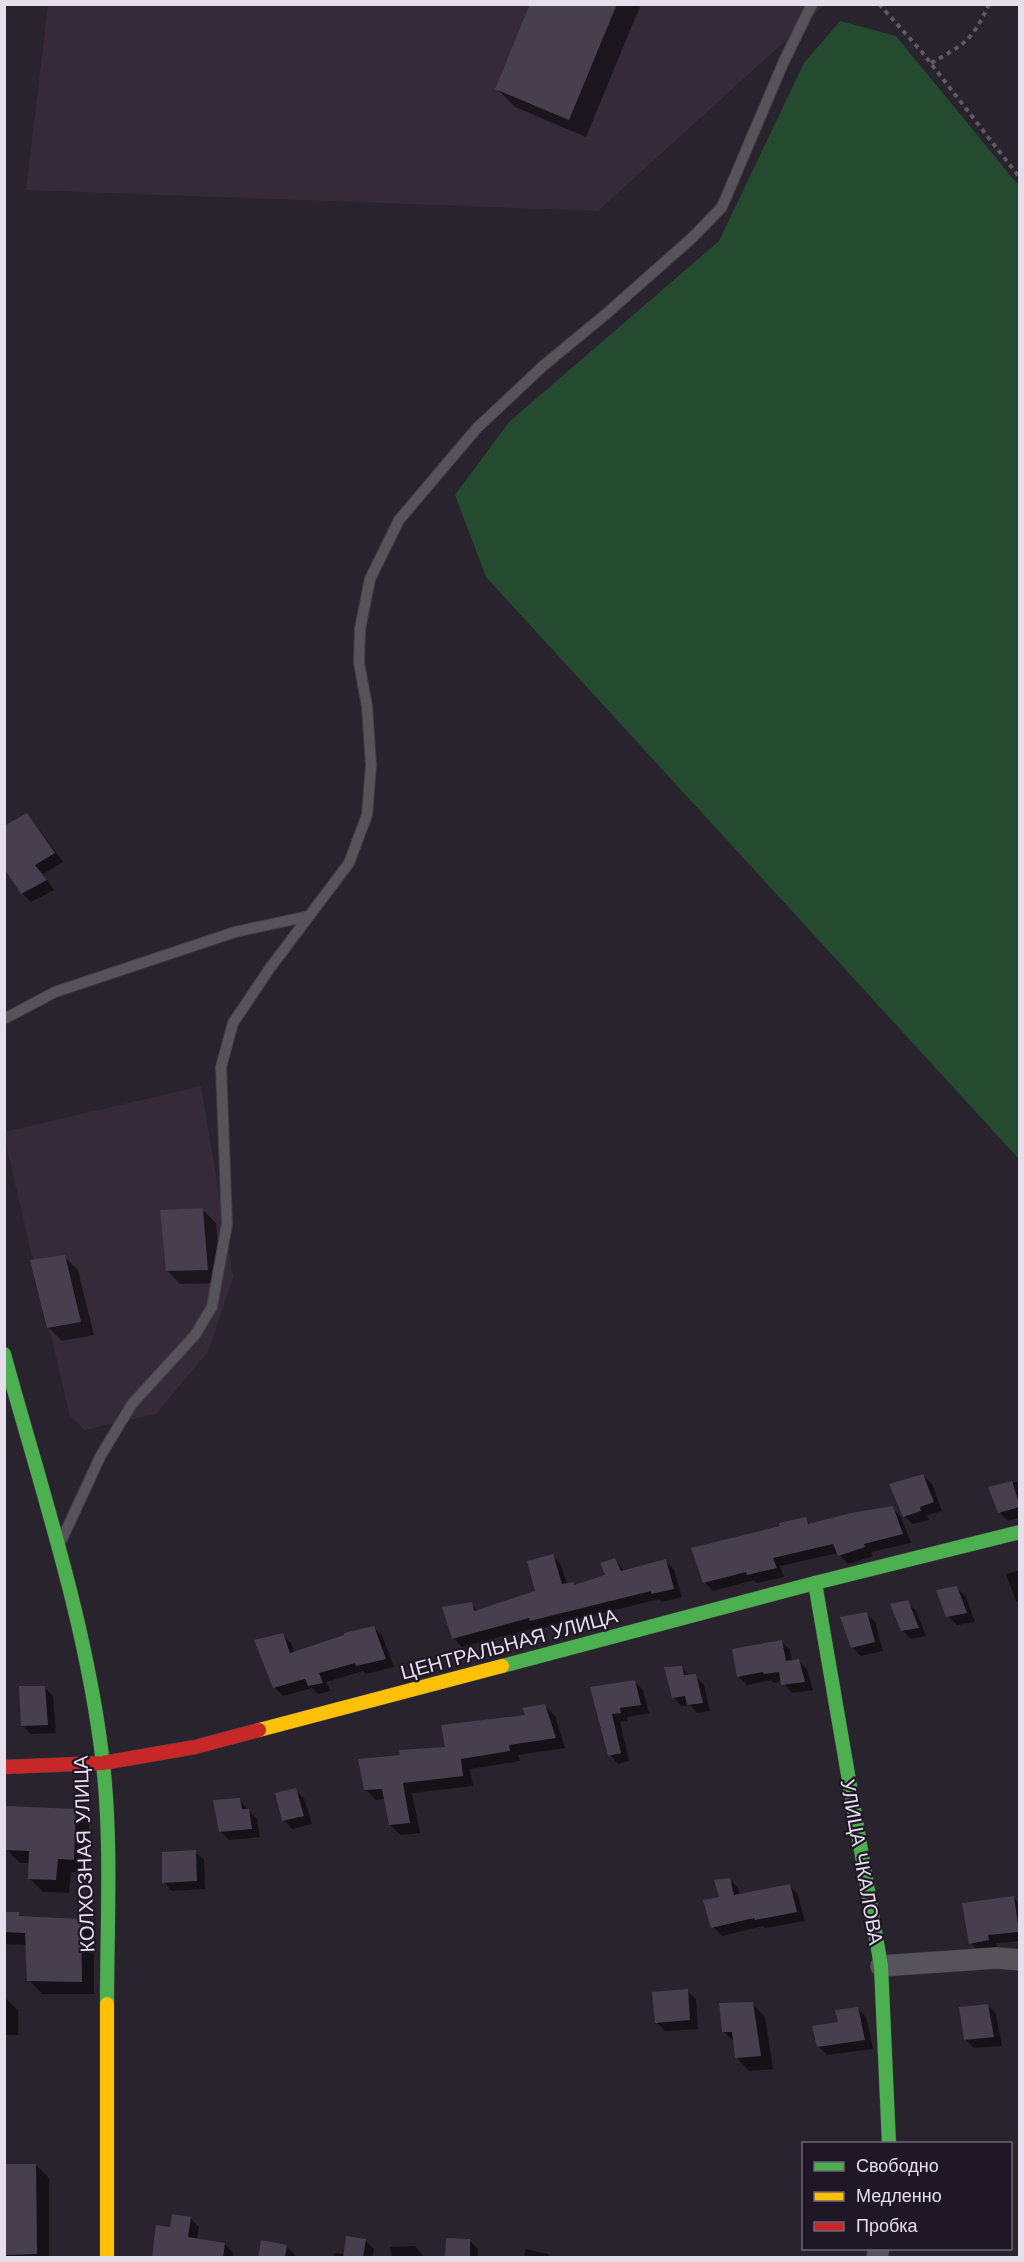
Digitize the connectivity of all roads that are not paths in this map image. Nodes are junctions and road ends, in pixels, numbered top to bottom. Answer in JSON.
{"nodes":[{"id":1,"x":812,"y":5,"type":"edge"},
{"id":2,"x":309,"y":916,"type":"junction"},
{"id":3,"x":4,"y":1019,"type":"edge"},
{"id":4,"x":4,"y":1354,"type":"edge"},
{"id":5,"x":1020,"y":1532,"type":"edge"},
{"id":6,"x":58,"y":1547,"type":"junction"},
{"id":7,"x":815,"y":1583,"type":"junction"},
{"id":8,"x":103,"y":1763,"type":"junction"},
{"id":9,"x":4,"y":1767,"type":"edge"},
{"id":10,"x":1020,"y":1960,"type":"edge"},
{"id":11,"x":881,"y":1966,"type":"junction"},
{"id":12,"x":889,"y":2142,"type":"edge"},
{"id":13,"x":106,"y":2258,"type":"edge"}],
"edges":[{"from":1,"to":2,"type":"lane"},
{"from":2,"to":3,"type":"lane"},
{"from":2,"to":6,"type":"lane"},
{"from":4,"to":6,"type":"street","name":"КОЛХОЗНАЯ УЛИЦА"},
{"from":5,"to":7,"type":"street","name":"ЦЕНТРАЛЬНАЯ УЛИЦА"},
{"from":6,"to":8,"type":"street","name":"КОЛХОЗНАЯ УЛИЦА"},
{"from":7,"to":8,"type":"street","name":"ЦЕНТРАЛЬНАЯ УЛИЦА"},
{"from":7,"to":11,"type":"street","name":"УЛИЦА ЧКАЛОВА"},
{"from":8,"to":9,"type":"street","name":"ЦЕНТРАЛЬНАЯ УЛИЦА"},
{"from":8,"to":13,"type":"street","name":"КОЛХОЗНАЯ УЛИЦА"},
{"from":10,"to":11,"type":"street"},
{"from":11,"to":12,"type":"street","name":"УЛИЦА ЧКАЛОВА"}]}
